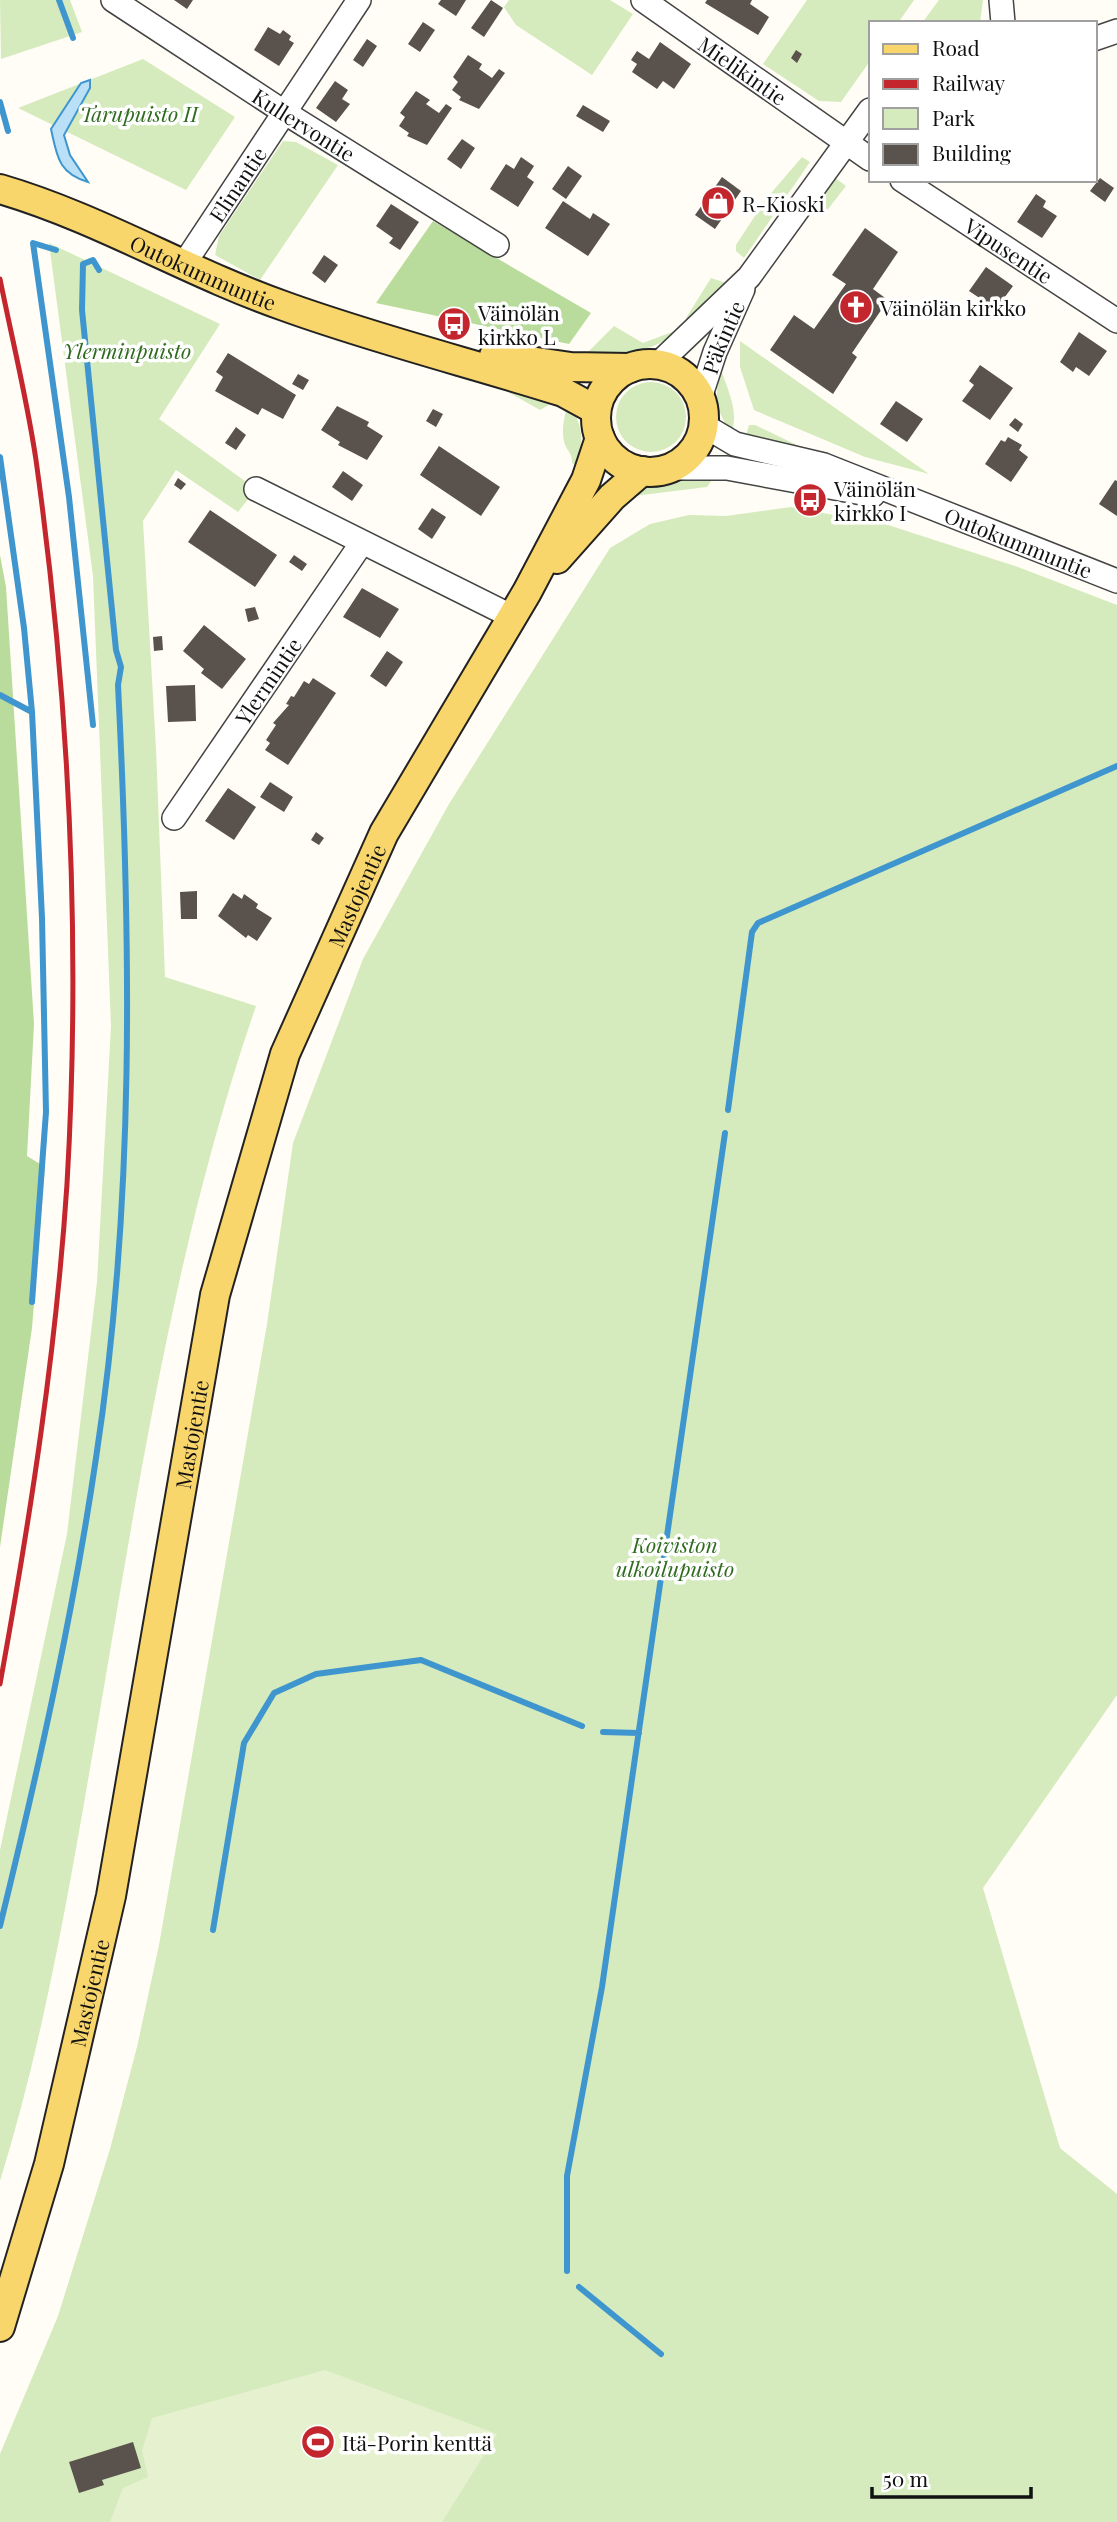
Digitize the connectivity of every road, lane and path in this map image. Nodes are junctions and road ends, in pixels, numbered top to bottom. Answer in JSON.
{"nodes":[{"id":1,"x":113,"y":0,"type":"edge"},
{"id":2,"x":359,"y":0,"type":"edge"},
{"id":3,"x":643,"y":0,"type":"edge"},
{"id":4,"x":1001,"y":0,"type":"edge"},
{"id":5,"x":1003,"y":21,"type":"edge"},
{"id":6,"x":1117,"y":31,"type":"edge"},
{"id":7,"x":1096,"y":38,"type":"edge"},
{"id":8,"x":869,"y":111,"type":"edge"},
{"id":9,"x":284,"y":112,"type":"junction"},
{"id":10,"x":841,"y":146,"type":"junction"},
{"id":11,"x":869,"y":159,"type":"edge"},
{"id":12,"x":905,"y":182,"type":"edge"},
{"id":13,"x":0,"y":188,"type":"edge"},
{"id":14,"x":497,"y":245,"type":"dead end"},
{"id":15,"x":184,"y":264,"type":"junction"},
{"id":16,"x":748,"y":277,"type":"junction"},
{"id":17,"x":1117,"y":321,"type":"edge"},
{"id":18,"x":411,"y":345,"type":"junction"},
{"id":19,"x":657,"y":365,"type":"junction"},
{"id":20,"x":630,"y":368,"type":"junction"},
{"id":21,"x":702,"y":412,"type":"junction"},
{"id":22,"x":598,"y":424,"type":"junction"},
{"id":23,"x":670,"y":468,"type":"junction"},
{"id":24,"x":642,"y":471,"type":"junction"},
{"id":25,"x":256,"y":489,"type":"dead end"},
{"id":26,"x":920,"y":504,"type":"junction"},
{"id":27,"x":361,"y":544,"type":"junction"},
{"id":28,"x":1117,"y":581,"type":"edge"},
{"id":29,"x":527,"y":592,"type":"junction"},
{"id":30,"x":511,"y":616,"type":"junction"},
{"id":31,"x":174,"y":818,"type":"dead end"},
{"id":32,"x":0,"y":2327,"type":"edge"}],
"edges":[{"from":1,"to":9,"type":"street","name":"Kullervontie"},
{"from":2,"to":9,"type":"street","name":"Elinantie"},
{"from":3,"to":10,"type":"street","name":"Mielikintie"},
{"from":4,"to":5,"type":"street"},
{"from":6,"to":7,"type":"street"},
{"from":8,"to":10,"type":"street","name":"Päkintie"},
{"from":9,"to":14,"type":"street","name":"Kullervontie"},
{"from":9,"to":15,"type":"street","name":"Elinantie"},
{"from":10,"to":11,"type":"street"},
{"from":10,"to":16,"type":"street","name":"Päkintie"},
{"from":12,"to":17,"type":"street","name":"Vipusentie"},
{"from":13,"to":15,"type":"main road","name":"Outokummuntie"},
{"from":15,"to":18,"type":"main road","name":"Outokummuntie"},
{"from":16,"to":19,"type":"street","name":"Päkintie"},
{"from":16,"to":21,"type":"street","name":"Päkintie"},
{"from":18,"to":20,"type":"main road","name":"Outokummuntie"},
{"from":18,"to":22,"type":"main road","name":"Outokummuntie"},
{"from":19,"to":20,"type":"main road"},
{"from":19,"to":21,"type":"main road"},
{"from":20,"to":22,"type":"main road"},
{"from":21,"to":23,"type":"main road"},
{"from":21,"to":26,"type":"street","name":"Outokummuntie"},
{"from":22,"to":24,"type":"main road"},
{"from":22,"to":29,"type":"main road","name":"Mastojentie"},
{"from":23,"to":24,"type":"main road"},
{"from":23,"to":26,"type":"street","name":"Outokummuntie"},
{"from":24,"to":29,"type":"main road","name":"Mastojentie"},
{"from":25,"to":27,"type":"street"},
{"from":26,"to":28,"type":"street","name":"Outokummuntie"},
{"from":27,"to":30,"type":"street"},
{"from":27,"to":31,"type":"street","name":"Ylermintie"},
{"from":29,"to":30,"type":"main road","name":"Mastojentie"},
{"from":30,"to":32,"type":"main road","name":"Mastojentie"}]}
